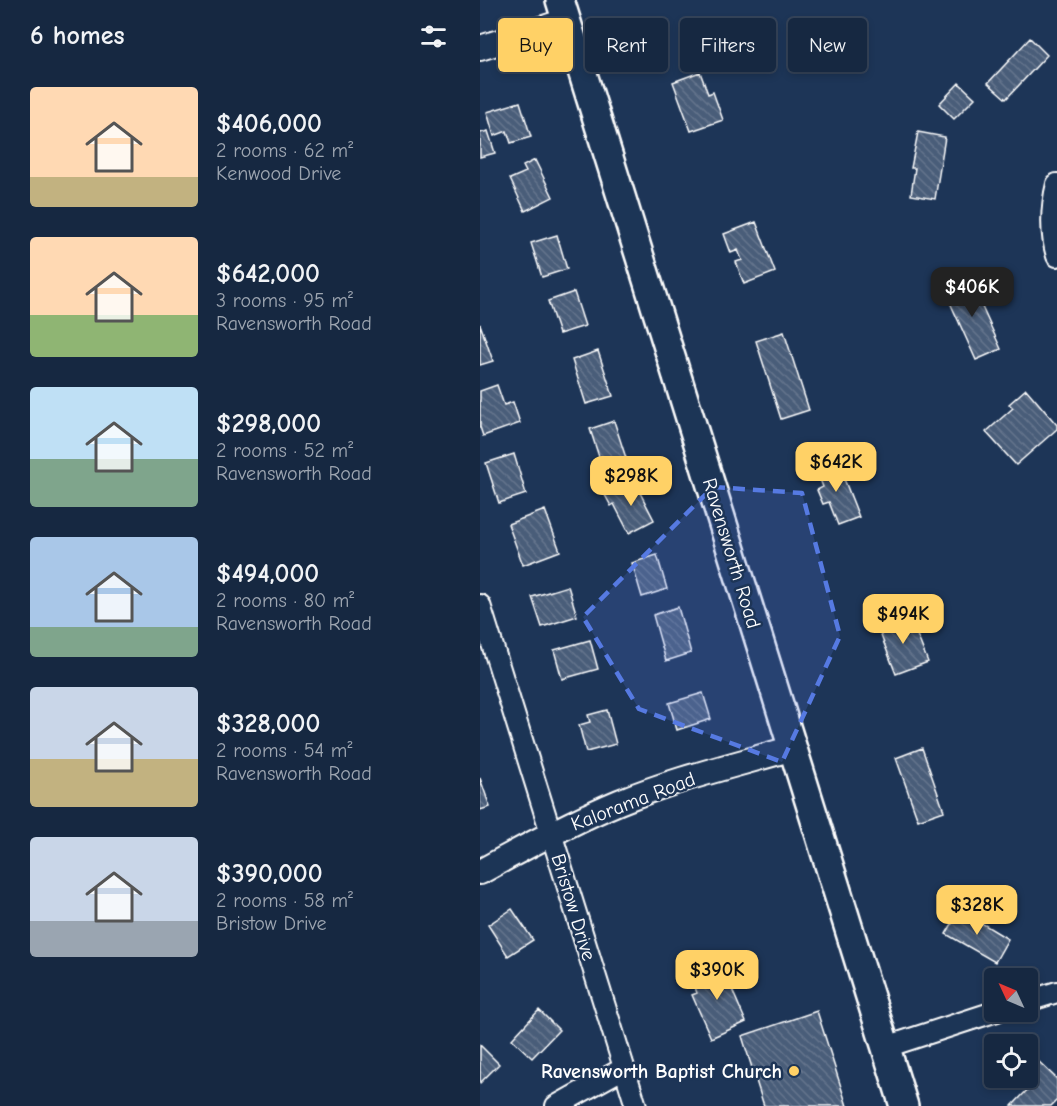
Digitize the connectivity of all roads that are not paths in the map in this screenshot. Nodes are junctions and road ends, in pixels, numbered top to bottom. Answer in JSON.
{"nodes":[{"id":1,"x":563,"y":10,"type":"edge"},
{"id":2,"x":480,"y":48,"type":"edge"},
{"id":3,"x":1057,"y":184,"type":"edge"},
{"id":4,"x":1057,"y":256,"type":"edge"},
{"id":5,"x":480,"y":605,"type":"edge"},
{"id":6,"x":793,"y":748,"type":"junction"},
{"id":7,"x":551,"y":833,"type":"junction"},
{"id":8,"x":480,"y":872,"type":"edge"},
{"id":9,"x":1057,"y":992,"type":"edge"},
{"id":10,"x":1038,"y":998,"type":"edge"},
{"id":11,"x":984,"y":1015,"type":"edge"},
{"id":12,"x":886,"y":1047,"type":"junction"},
{"id":13,"x":624,"y":1068,"type":"junction"},
{"id":14,"x":556,"y":1106,"type":"edge"},
{"id":15,"x":636,"y":1106,"type":"edge"},
{"id":16,"x":904,"y":1106,"type":"edge"}],
"edges":[{"from":1,"to":2,"type":"street"},
{"from":1,"to":6,"type":"main road","name":"Ravensworth Road"},
{"from":3,"to":4,"type":"street"},
{"from":5,"to":7,"type":"street","name":"Bristow Drive"},
{"from":6,"to":7,"type":"street","name":"Kalorama Road"},
{"from":6,"to":12,"type":"main road","name":"Ravensworth Road"},
{"from":7,"to":8,"type":"street","name":"Kalorama Road"},
{"from":7,"to":13,"type":"street","name":"Bristow Drive"},
{"from":9,"to":10,"type":"street"},
{"from":11,"to":12,"type":"street"},
{"from":12,"to":16,"type":"main road","name":"Ravensworth Road"},
{"from":13,"to":14,"type":"street"},
{"from":13,"to":15,"type":"street","name":"Bristow Drive"}]}
